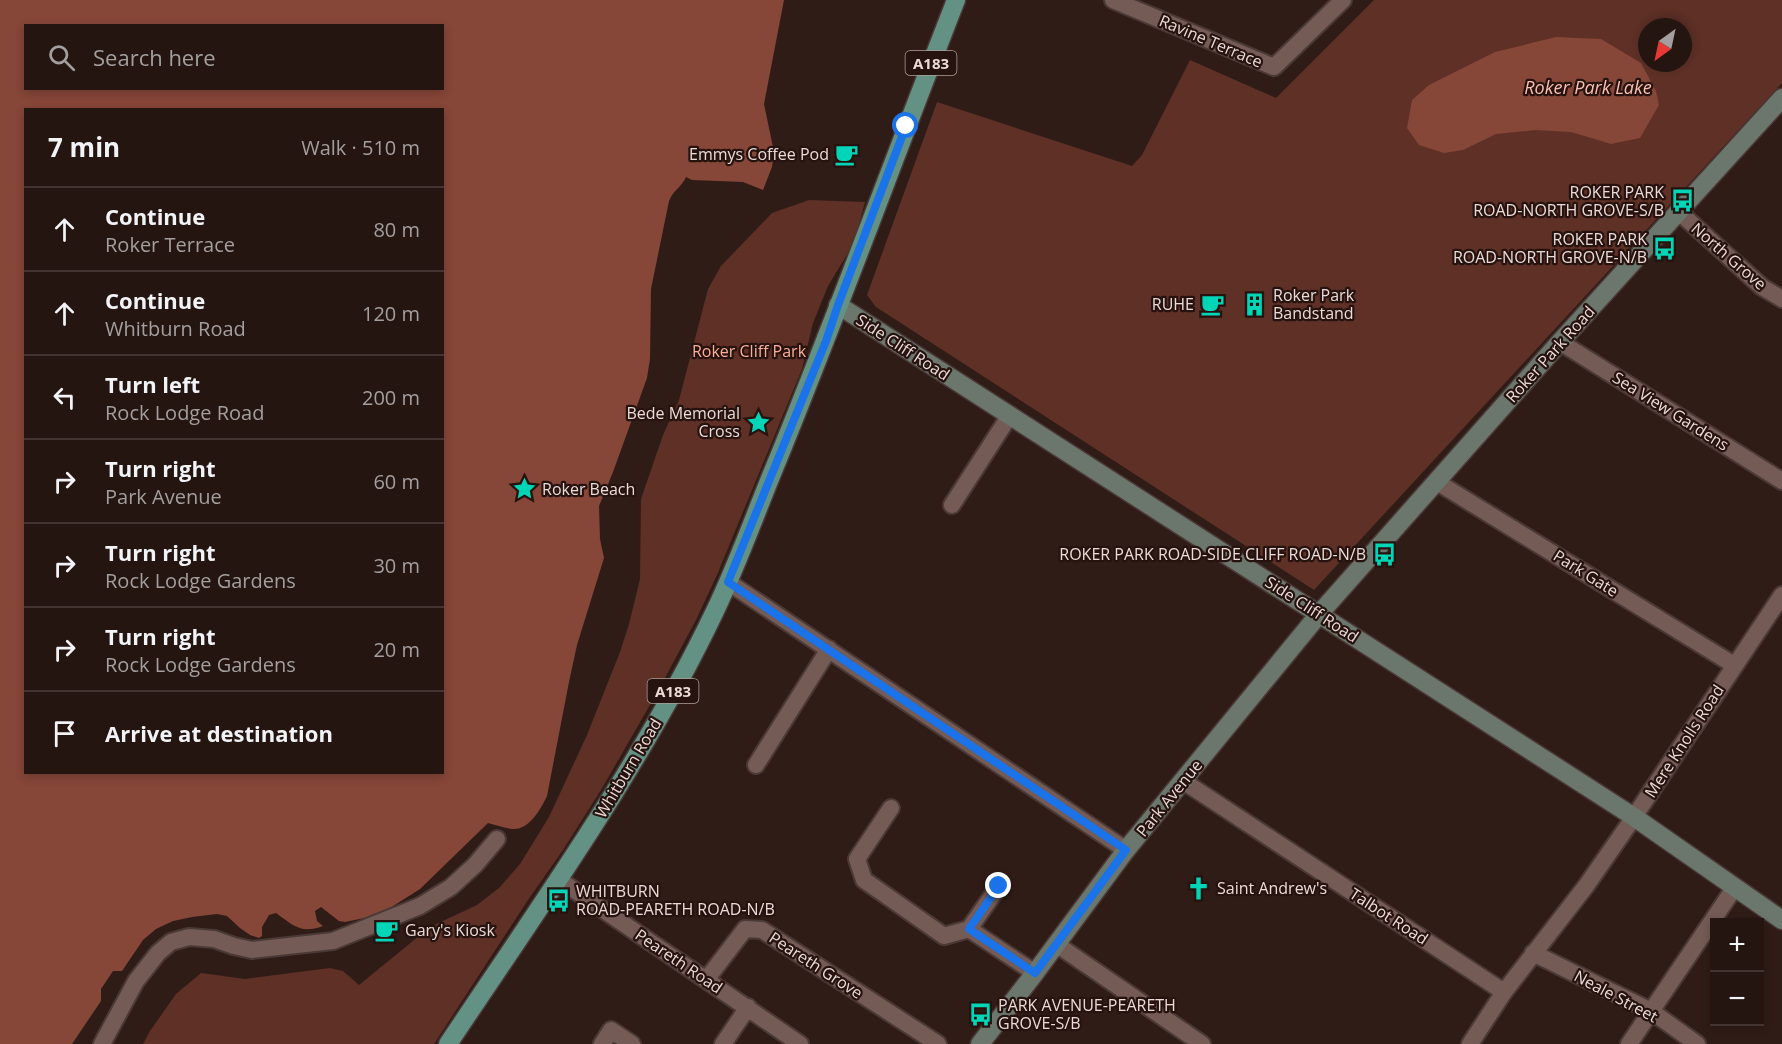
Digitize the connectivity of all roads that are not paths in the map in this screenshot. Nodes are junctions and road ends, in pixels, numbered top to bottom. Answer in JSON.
{"nodes":[{"id":1,"x":956,"y":0,"type":"edge"},
{"id":2,"x":1113,"y":0,"type":"edge"},
{"id":3,"x":1343,"y":0,"type":"edge"},
{"id":4,"x":1782,"y":98,"type":"edge"},
{"id":5,"x":1678,"y":211,"type":"junction"},
{"id":6,"x":1782,"y":299,"type":"edge"},
{"id":7,"x":838,"y":305,"type":"junction"},
{"id":8,"x":1560,"y":342,"type":"junction"},
{"id":9,"x":1010,"y":415,"type":"junction"},
{"id":10,"x":1782,"y":481,"type":"edge"},
{"id":11,"x":1437,"y":482,"type":"junction"},
{"id":12,"x":952,"y":506,"type":"dead end"},
{"id":13,"x":728,"y":582,"type":"junction"},
{"id":14,"x":1782,"y":595,"type":"edge"},
{"id":15,"x":1320,"y":613,"type":"junction"},
{"id":16,"x":829,"y":649,"type":"junction"},
{"id":17,"x":1734,"y":665,"type":"junction"},
{"id":18,"x":756,"y":765,"type":"dead end"},
{"id":19,"x":1183,"y":781,"type":"junction"},
{"id":20,"x":891,"y":808,"type":"dead end"},
{"id":21,"x":1634,"y":817,"type":"junction"},
{"id":22,"x":497,"y":839,"type":"dead end"},
{"id":23,"x":1126,"y":850,"type":"junction"},
{"id":24,"x":558,"y":879,"type":"junction"},
{"id":25,"x":999,"y":886,"type":"dead end"},
{"id":26,"x":1735,"y":887,"type":"junction"},
{"id":27,"x":1782,"y":920,"type":"edge"},
{"id":28,"x":969,"y":929,"type":"junction"},
{"id":29,"x":1056,"y":944,"type":"junction"},
{"id":30,"x":1533,"y":953,"type":"junction"},
{"id":31,"x":1035,"y":973,"type":"junction"},
{"id":32,"x":706,"y":980,"type":"junction"},
{"id":33,"x":1504,"y":992,"type":"junction"},
{"id":34,"x":748,"y":1008,"type":"junction"},
{"id":35,"x":1650,"y":1011,"type":"junction"},
{"id":36,"x":1197,"y":1043,"type":"edge"},
{"id":37,"x":102,"y":1044,"type":"edge"},
{"id":38,"x":448,"y":1044,"type":"edge"},
{"id":39,"x":602,"y":1044,"type":"edge"},
{"id":40,"x":632,"y":1044,"type":"edge"},
{"id":41,"x":723,"y":1044,"type":"edge"},
{"id":42,"x":800,"y":1044,"type":"edge"},
{"id":43,"x":938,"y":1044,"type":"edge"},
{"id":44,"x":980,"y":1044,"type":"edge"},
{"id":45,"x":1470,"y":1044,"type":"edge"},
{"id":46,"x":1629,"y":1044,"type":"edge"},
{"id":47,"x":1697,"y":1044,"type":"edge"}],
"edges":[{"from":1,"to":7,"type":"main road","number":"A183"},
{"from":2,"to":3,"type":"street","name":"Ravine Terrace"},
{"from":4,"to":5,"type":"street","name":"Roker Park Road"},
{"from":5,"to":6,"type":"street","name":"North Grove"},
{"from":5,"to":8,"type":"street","name":"Roker Park Road"},
{"from":7,"to":9,"type":"street","name":"Side Cliff Road"},
{"from":7,"to":13,"type":"main road","name":"Whitburn Road","number":"A183"},
{"from":8,"to":10,"type":"street","name":"Sea View Gardens"},
{"from":8,"to":11,"type":"street","name":"Roker Park Road"},
{"from":9,"to":12,"type":"street"},
{"from":9,"to":15,"type":"street","name":"Side Cliff Road"},
{"from":11,"to":15,"type":"street","name":"Roker Park Road"},
{"from":11,"to":17,"type":"street","name":"Park Gate"},
{"from":13,"to":16,"type":"street"},
{"from":13,"to":24,"type":"main road","name":"Whitburn Road","number":"A183"},
{"from":14,"to":17,"type":"street","name":"Mere Knolls Road"},
{"from":15,"to":19,"type":"street","name":"Park Avenue"},
{"from":15,"to":21,"type":"street","name":"Side Cliff Road"},
{"from":16,"to":18,"type":"street"},
{"from":16,"to":23,"type":"street"},
{"from":17,"to":21,"type":"street","name":"Mere Knolls Road"},
{"from":19,"to":23,"type":"street","name":"Park Avenue"},
{"from":19,"to":33,"type":"street","name":"Talbot Road"},
{"from":20,"to":28,"type":"street"},
{"from":21,"to":26,"type":"street","name":"Side Cliff Road"},
{"from":21,"to":30,"type":"street","name":"Mere Knolls Road"},
{"from":22,"to":37,"type":"street"},
{"from":23,"to":29,"type":"street","name":"Park Avenue"},
{"from":24,"to":32,"type":"street","name":"Peareth Road"},
{"from":24,"to":38,"type":"main road","name":"Whitburn Road","number":"A183"},
{"from":25,"to":28,"type":"street"},
{"from":26,"to":27,"type":"street","name":"Side Cliff Road"},
{"from":26,"to":35,"type":"street"},
{"from":28,"to":31,"type":"street"},
{"from":29,"to":31,"type":"street","name":"Park Avenue"},
{"from":29,"to":36,"type":"street"},
{"from":30,"to":33,"type":"street"},
{"from":30,"to":35,"type":"street","name":"Neale Street"},
{"from":31,"to":44,"type":"street","name":"Park Avenue"},
{"from":32,"to":34,"type":"street","name":"Peareth Road"},
{"from":32,"to":43,"type":"street","name":"Peareth Grove"},
{"from":33,"to":45,"type":"street"},
{"from":34,"to":41,"type":"street"},
{"from":34,"to":42,"type":"street","name":"Peareth Road"},
{"from":35,"to":46,"type":"street"},
{"from":35,"to":47,"type":"street","name":"Neale Street"},
{"from":39,"to":40,"type":"street"}]}
